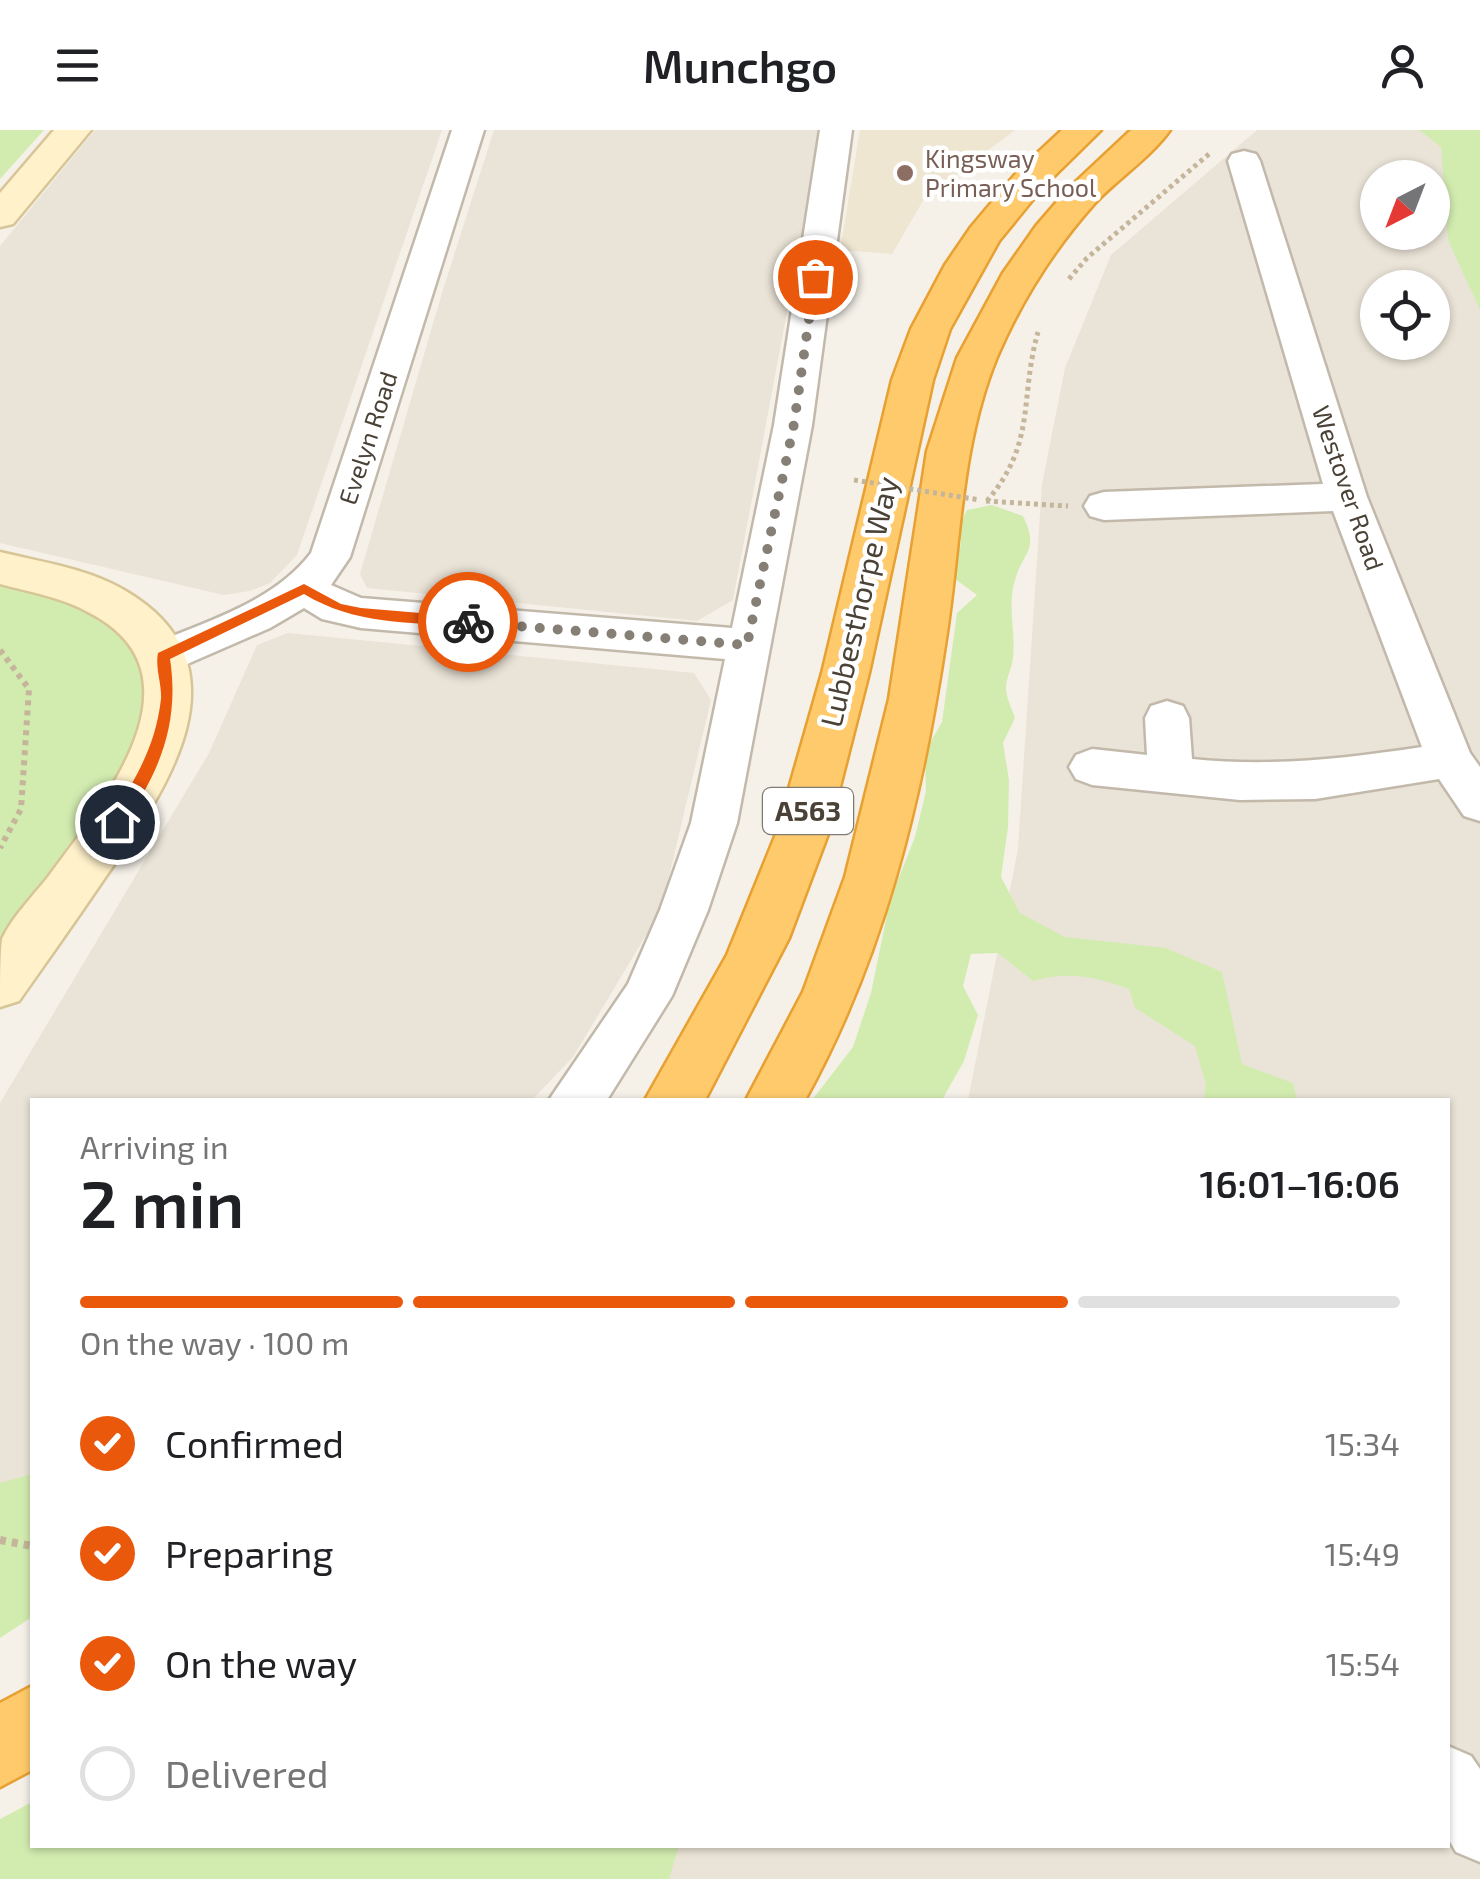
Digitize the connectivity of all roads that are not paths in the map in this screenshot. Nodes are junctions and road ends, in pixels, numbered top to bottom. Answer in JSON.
{"nodes":[{"id":1,"x":73,"y":130,"type":"edge"},
{"id":2,"x":468,"y":130,"type":"edge"},
{"id":3,"x":836,"y":130,"type":"edge"},
{"id":4,"x":1083,"y":130,"type":"edge"},
{"id":5,"x":1152,"y":130,"type":"edge"},
{"id":6,"x":1233,"y":152,"type":"road end"},
{"id":7,"x":0,"y":216,"type":"edge"},
{"id":8,"x":1151,"y":462,"type":"dead end"},
{"id":9,"x":1348,"y":496,"type":"junction"},
{"id":10,"x":1165,"y":504,"type":"junction"},
{"id":11,"x":1104,"y":506,"type":"road end"},
{"id":12,"x":0,"y":568,"type":"edge"},
{"id":13,"x":304,"y":588,"type":"junction"},
{"id":14,"x":747,"y":645,"type":"junction"},
{"id":15,"x":163,"y":657,"type":"junction"},
{"id":16,"x":1167,"y":718,"type":"dead end"},
{"id":17,"x":1450,"y":760,"type":"junction"},
{"id":18,"x":1092,"y":767,"type":"dead end"},
{"id":19,"x":1170,"y":775,"type":"junction"},
{"id":20,"x":1480,"y":803,"type":"edge"},
{"id":21,"x":0,"y":984,"type":"edge"},
{"id":22,"x":577,"y":1098,"type":"edge"},
{"id":23,"x":675,"y":1098,"type":"edge"},
{"id":24,"x":776,"y":1098,"type":"edge"},
{"id":25,"x":30,"y":1724,"type":"edge"},
{"id":26,"x":30,"y":1737,"type":"edge"},
{"id":27,"x":0,"y":1751,"type":"edge"},
{"id":28,"x":1450,"y":1782,"type":"edge"},
{"id":29,"x":1480,"y":1828,"type":"edge"}],
"edges":[{"from":1,"to":7,"type":"street"},
{"from":2,"to":13,"type":"street","name":"Evelyn Road"},
{"from":3,"to":14,"type":"street"},
{"from":4,"to":23,"type":"highway","name":"Lubbesthorpe Way","number":"A563"},
{"from":5,"to":24,"type":"highway","name":"Lubbesthorpe Way","number":"A563"},
{"from":6,"to":9,"type":"street","name":"Westover Road"},
{"from":8,"to":10,"type":"street"},
{"from":9,"to":10,"type":"street"},
{"from":9,"to":17,"type":"street","name":"Westover Road"},
{"from":10,"to":11,"type":"street"},
{"from":12,"to":15,"type":"street"},
{"from":13,"to":14,"type":"street"},
{"from":13,"to":15,"type":"street","name":"Evelyn Road"},
{"from":14,"to":22,"type":"street"},
{"from":15,"to":21,"type":"street"},
{"from":16,"to":19,"type":"street"},
{"from":17,"to":19,"type":"street"},
{"from":17,"to":20,"type":"street","name":"Westover Road"},
{"from":18,"to":19,"type":"street"},
{"from":25,"to":27,"type":"highway"},
{"from":26,"to":27,"type":"highway"},
{"from":28,"to":29,"type":"street"}]}
